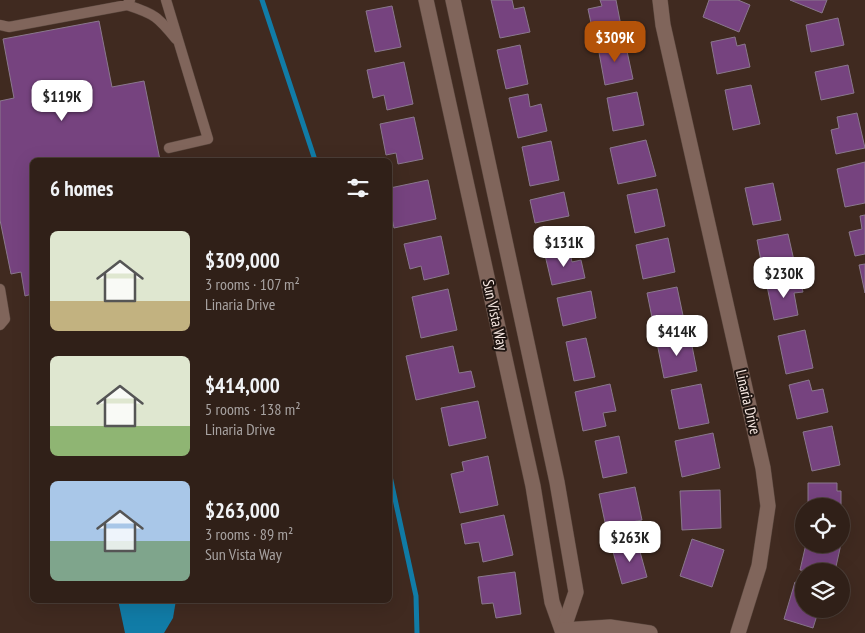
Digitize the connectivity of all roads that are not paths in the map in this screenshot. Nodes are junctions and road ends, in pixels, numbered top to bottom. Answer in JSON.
{"nodes":[{"id":1,"x":166,"y":0,"type":"edge"},
{"id":2,"x":426,"y":0,"type":"edge"},
{"id":3,"x":453,"y":0,"type":"edge"},
{"id":4,"x":660,"y":0,"type":"edge"},
{"id":5,"x":128,"y":3,"type":"edge"},
{"id":6,"x":0,"y":25,"type":"edge"},
{"id":7,"x":179,"y":43,"type":"junction"},
{"id":8,"x":169,"y":148,"type":"dead end"},
{"id":9,"x":0,"y":289,"type":"edge"},
{"id":10,"x":0,"y":325,"type":"edge"},
{"id":11,"x":563,"y":632,"type":"edge"},
{"id":12,"x":650,"y":633,"type":"edge"},
{"id":13,"x":738,"y":633,"type":"edge"}],
"edges":[{"from":1,"to":7,"type":"lane"},
{"from":2,"to":11,"type":"street","name":"Sun Vista Way"},
{"from":3,"to":11,"type":"street","name":"Sun Vista Way"},
{"from":4,"to":13,"type":"street","name":"Linaria Drive"},
{"from":5,"to":6,"type":"lane"},
{"from":5,"to":7,"type":"lane"},
{"from":7,"to":8,"type":"lane"},
{"from":9,"to":10,"type":"lane"},
{"from":11,"to":12,"type":"street"}]}
